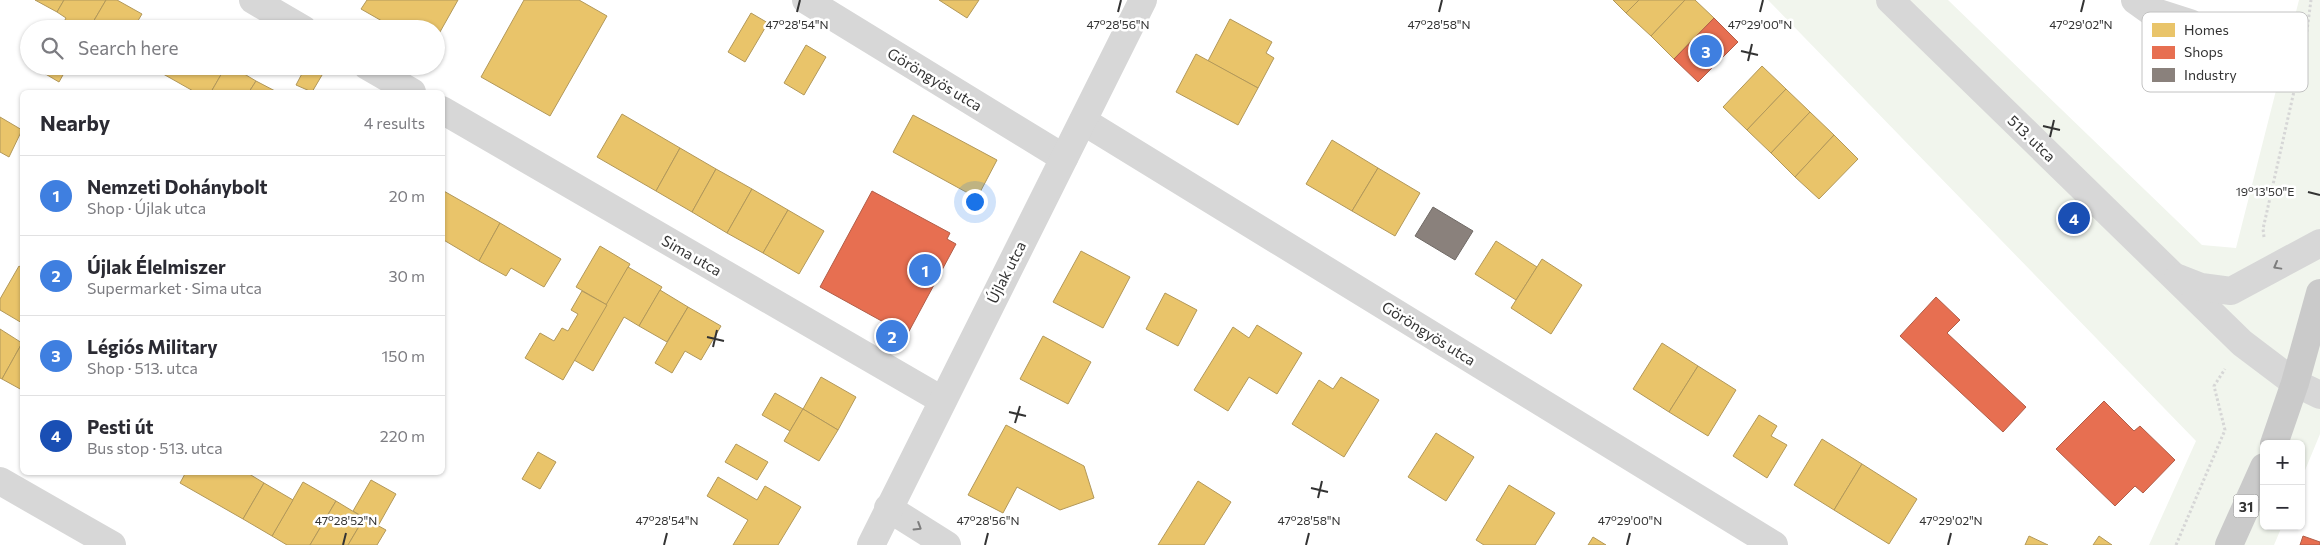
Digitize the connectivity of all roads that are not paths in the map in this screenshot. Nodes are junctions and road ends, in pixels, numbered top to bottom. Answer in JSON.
{"nodes":[{"id":1,"x":253,"y":0,"type":"edge"},
{"id":2,"x":806,"y":0,"type":"edge"},
{"id":3,"x":1143,"y":0,"type":"edge"},
{"id":4,"x":1890,"y":0,"type":"edge"},
{"id":5,"x":2135,"y":0,"type":"edge"},
{"id":6,"x":2155,"y":12,"type":"edge"},
{"id":7,"x":287,"y":20,"type":"edge"},
{"id":8,"x":383,"y":75,"type":"edge"},
{"id":9,"x":409,"y":90,"type":"edge"},
{"id":10,"x":445,"y":112,"type":"edge"},
{"id":11,"x":1083,"y":121,"type":"junction"},
{"id":12,"x":1064,"y":158,"type":"junction"},
{"id":13,"x":2320,"y":243,"type":"edge"},
{"id":14,"x":2174,"y":276,"type":"junction"},
{"id":15,"x":2320,"y":293,"type":"edge"},
{"id":16,"x":2295,"y":383,"type":"junction"},
{"id":17,"x":2320,"y":395,"type":"edge"},
{"id":18,"x":942,"y":400,"type":"junction"},
{"id":19,"x":2275,"y":440,"type":"edge"},
{"id":20,"x":2260,"y":476,"type":"edge"},
{"id":21,"x":0,"y":481,"type":"edge"},
{"id":22,"x":888,"y":508,"type":"junction"},
{"id":23,"x":112,"y":545,"type":"edge"},
{"id":24,"x":871,"y":545,"type":"edge"},
{"id":25,"x":947,"y":545,"type":"edge"},
{"id":26,"x":1774,"y":545,"type":"edge"},
{"id":27,"x":2229,"y":545,"type":"edge"}],
"edges":[{"from":1,"to":7,"type":"street"},
{"from":2,"to":12,"type":"street","name":"Göröngyös utca"},
{"from":3,"to":11,"type":"street","name":"Újlak utca"},
{"from":4,"to":14,"type":"street","name":"513. utca"},
{"from":5,"to":6,"type":"street"},
{"from":8,"to":9,"type":"street"},
{"from":10,"to":18,"type":"street","name":"Sima utca"},
{"from":11,"to":12,"type":"street","name":"Újlak utca"},
{"from":11,"to":26,"type":"street","name":"Göröngyös utca"},
{"from":12,"to":18,"type":"street","name":"Újlak utca"},
{"from":13,"to":14,"type":"street","name":"513. utca","one_way":true},
{"from":14,"to":16,"type":"street","name":"513. utca"},
{"from":15,"to":16,"type":"main road"},
{"from":16,"to":17,"type":"street","name":"513. utca"},
{"from":16,"to":19,"type":"main road"},
{"from":18,"to":22,"type":"street","name":"Újlak utca"},
{"from":20,"to":27,"type":"main road","number":"31"},
{"from":21,"to":23,"type":"street"},
{"from":22,"to":24,"type":"street","name":"Újlak utca"},
{"from":22,"to":25,"type":"street","one_way":true}]}
